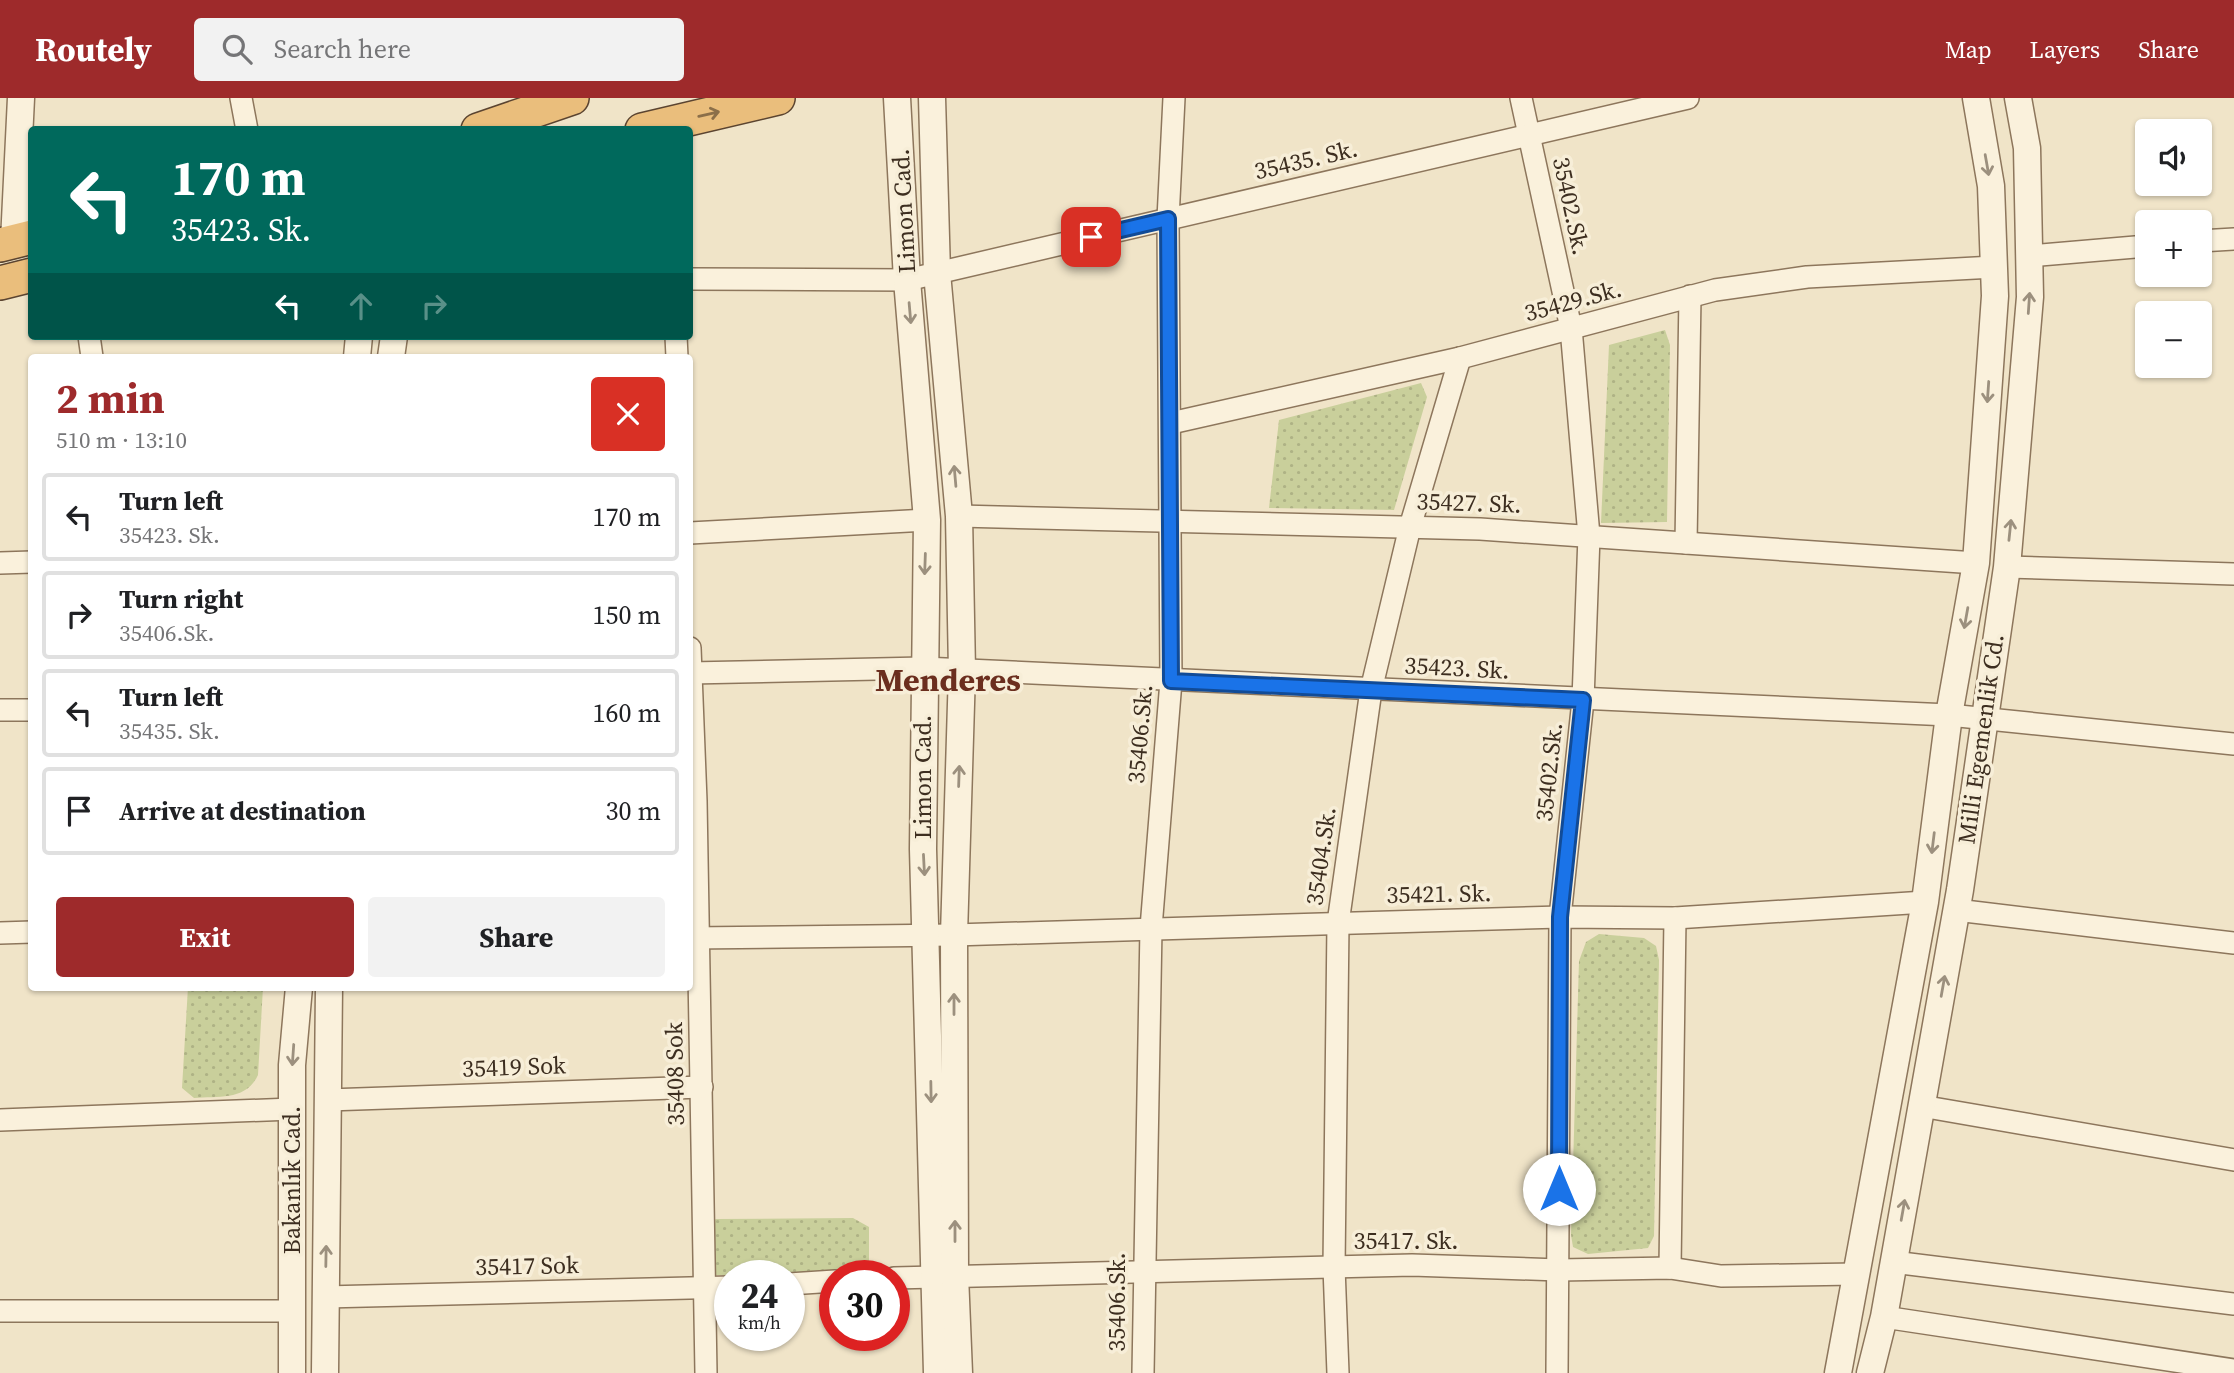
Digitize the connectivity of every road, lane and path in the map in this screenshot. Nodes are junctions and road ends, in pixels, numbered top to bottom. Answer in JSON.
{"nodes":[{"id":1,"x":21,"y":98,"type":"edge"},
{"id":2,"x":241,"y":98,"type":"edge"},
{"id":3,"x":572,"y":98,"type":"edge"},
{"id":4,"x":778,"y":98,"type":"edge"},
{"id":5,"x":897,"y":98,"type":"edge"},
{"id":6,"x":932,"y":98,"type":"edge"},
{"id":7,"x":1174,"y":98,"type":"edge"},
{"id":8,"x":1521,"y":98,"type":"edge"},
{"id":9,"x":1688,"y":98,"type":"edge"},
{"id":10,"x":1976,"y":98,"type":"edge"},
{"id":11,"x":2018,"y":98,"type":"edge"},
{"id":12,"x":494,"y":117,"type":"edge"},
{"id":13,"x":246,"y":126,"type":"edge"},
{"id":14,"x":659,"y":126,"type":"edge"},
{"id":15,"x":1528,"y":135,"type":"junction"},
{"id":16,"x":1168,"y":219,"type":"junction"},
{"id":17,"x":2234,"y":239,"type":"edge"},
{"id":18,"x":15,"y":241,"type":"edge"},
{"id":19,"x":2212,"y":241,"type":"edge"},
{"id":20,"x":2135,"y":247,"type":"edge"},
{"id":21,"x":2029,"y":256,"type":"junction"},
{"id":22,"x":1994,"y":267,"type":"junction"},
{"id":23,"x":937,"y":273,"type":"junction"},
{"id":24,"x":28,"y":276,"type":"edge"},
{"id":25,"x":693,"y":279,"type":"edge"},
{"id":26,"x":907,"y":280,"type":"junction"},
{"id":27,"x":0,"y":283,"type":"edge"},
{"id":28,"x":1690,"y":296,"type":"junction"},
{"id":29,"x":1571,"y":328,"type":"junction"},
{"id":30,"x":1460,"y":358,"type":"junction"},
{"id":31,"x":1171,"y":423,"type":"junction"},
{"id":32,"x":958,"y":516,"type":"junction"},
{"id":33,"x":927,"y":520,"type":"junction"},
{"id":34,"x":1172,"y":521,"type":"junction"},
{"id":35,"x":1410,"y":527,"type":"junction"},
{"id":36,"x":693,"y":534,"type":"edge"},
{"id":37,"x":1589,"y":536,"type":"junction"},
{"id":38,"x":1686,"y":543,"type":"junction"},
{"id":39,"x":28,"y":562,"type":"edge"},
{"id":40,"x":0,"y":563,"type":"edge"},
{"id":41,"x":1976,"y":563,"type":"junction"},
{"id":42,"x":2007,"y":567,"type":"junction"},
{"id":43,"x":2234,"y":574,"type":"edge"},
{"id":44,"x":923,"y":668,"type":"junction"},
{"id":45,"x":962,"y":671,"type":"junction"},
{"id":46,"x":693,"y":673,"type":"edge"},
{"id":47,"x":1171,"y":681,"type":"junction"},
{"id":48,"x":1371,"y":690,"type":"junction"},
{"id":49,"x":1583,"y":700,"type":"junction"},
{"id":50,"x":0,"y":710,"type":"edge"},
{"id":51,"x":28,"y":710,"type":"edge"},
{"id":52,"x":1950,"y":715,"type":"junction"},
{"id":53,"x":1983,"y":719,"type":"junction"},
{"id":54,"x":2234,"y":744,"type":"edge"},
{"id":55,"x":693,"y":872,"type":"edge"},
{"id":56,"x":1925,"y":902,"type":"junction"},
{"id":57,"x":1956,"y":910,"type":"junction"},
{"id":58,"x":1560,"y":917,"type":"junction"},
{"id":59,"x":1675,"y":918,"type":"junction"},
{"id":60,"x":1338,"y":923,"type":"junction"},
{"id":61,"x":1151,"y":928,"type":"junction"},
{"id":62,"x":28,"y":932,"type":"edge"},
{"id":63,"x":0,"y":933,"type":"edge"},
{"id":64,"x":954,"y":935,"type":"junction"},
{"id":65,"x":927,"y":936,"type":"junction"},
{"id":66,"x":694,"y":938,"type":"edge"},
{"id":67,"x":2234,"y":943,"type":"edge"},
{"id":68,"x":299,"y":991,"type":"edge"},
{"id":69,"x":329,"y":991,"type":"edge"},
{"id":70,"x":702,"y":1087,"type":"junction"},
{"id":71,"x":328,"y":1100,"type":"junction"},
{"id":72,"x":1921,"y":1106,"type":"junction"},
{"id":73,"x":292,"y":1109,"type":"junction"},
{"id":74,"x":0,"y":1120,"type":"edge"},
{"id":75,"x":2234,"y":1160,"type":"edge"},
{"id":76,"x":1893,"y":1262,"type":"junction"},
{"id":77,"x":1334,"y":1267,"type":"junction"},
{"id":78,"x":1670,"y":1268,"type":"junction"},
{"id":79,"x":1559,"y":1270,"type":"junction"},
{"id":80,"x":1143,"y":1272,"type":"junction"},
{"id":81,"x":1856,"y":1274,"type":"junction"},
{"id":82,"x":945,"y":1275,"type":"junction"},
{"id":83,"x":910,"y":1277,"type":"edge"},
{"id":84,"x":705,"y":1288,"type":"junction"},
{"id":85,"x":714,"y":1288,"type":"edge"},
{"id":86,"x":325,"y":1297,"type":"junction"},
{"id":87,"x":2234,"y":1304,"type":"edge"},
{"id":88,"x":0,"y":1311,"type":"edge"},
{"id":89,"x":291,"y":1311,"type":"junction"},
{"id":90,"x":1884,"y":1317,"type":"junction"},
{"id":91,"x":2234,"y":1370,"type":"edge"},
{"id":92,"x":292,"y":1373,"type":"edge"},
{"id":93,"x":325,"y":1373,"type":"edge"},
{"id":94,"x":706,"y":1373,"type":"edge"},
{"id":95,"x":937,"y":1373,"type":"edge"},
{"id":96,"x":959,"y":1373,"type":"edge"},
{"id":97,"x":1143,"y":1373,"type":"edge"},
{"id":98,"x":1338,"y":1373,"type":"edge"},
{"id":99,"x":1557,"y":1373,"type":"edge"},
{"id":100,"x":1838,"y":1373,"type":"edge"},
{"id":101,"x":1870,"y":1373,"type":"edge"}],
"edges":[{"from":1,"to":18,"type":"street"},
{"from":2,"to":13,"type":"street"},
{"from":3,"to":12,"type":"highway"},
{"from":14,"to":4,"type":"highway","one_way":true},
{"from":5,"to":26,"type":"street","name":"Limon Cad."},
{"from":6,"to":23,"type":"street","name":"Limon Cad."},
{"from":7,"to":16,"type":"street","name":"35406.Sk."},
{"from":8,"to":15,"type":"street","name":"35402.Sk."},
{"from":9,"to":15,"type":"street","name":"35435. Sk."},
{"from":10,"to":22,"type":"street","one_way":true},
{"from":11,"to":21,"type":"street","name":"Milli Egemenlik Cd."},
{"from":15,"to":16,"type":"street","name":"35435. Sk."},
{"from":15,"to":29,"type":"street","name":"35402.Sk."},
{"from":16,"to":23,"type":"street","name":"35435. Sk."},
{"from":16,"to":31,"type":"street","name":"35406.Sk."},
{"from":17,"to":19,"type":"street"},
{"from":20,"to":21,"type":"street"},
{"from":42,"to":21,"type":"street","name":"Milli Egemenlik Cd.","one_way":true},
{"from":22,"to":28,"type":"street","name":"35429.Sk."},
{"from":22,"to":41,"type":"street","one_way":true},
{"from":23,"to":26,"type":"street","name":"35435. Sk."},
{"from":32,"to":23,"type":"street","name":"Limon Cad.","one_way":true},
{"from":24,"to":27,"type":"highway"},
{"from":25,"to":26,"type":"street","name":"35435. Sk."},
{"from":26,"to":33,"type":"street","name":"Limon Cad.","one_way":true},
{"from":28,"to":29,"type":"street","name":"35429.Sk."},
{"from":28,"to":38,"type":"street"},
{"from":29,"to":30,"type":"street","name":"35429.Sk."},
{"from":29,"to":37,"type":"street","name":"35402.Sk."},
{"from":30,"to":31,"type":"street","name":"35429.Sk."},
{"from":30,"to":35,"type":"street","name":"35404.Sk."},
{"from":31,"to":34,"type":"street","name":"35406.Sk."},
{"from":32,"to":34,"type":"street","name":"35427. Sk."},
{"from":32,"to":45,"type":"street","name":"Limon Cad."},
{"from":33,"to":36,"type":"street"},
{"from":33,"to":44,"type":"street","name":"Limon Cad.","one_way":true},
{"from":34,"to":35,"type":"street","name":"35427. Sk."},
{"from":34,"to":47,"type":"street","name":"35406.Sk."},
{"from":35,"to":37,"type":"street","name":"35427. Sk."},
{"from":35,"to":48,"type":"street","name":"35404.Sk."},
{"from":37,"to":38,"type":"street","name":"35427. Sk."},
{"from":37,"to":49,"type":"street","name":"35402.Sk."},
{"from":38,"to":41,"type":"street","name":"35427. Sk."},
{"from":39,"to":40,"type":"street"},
{"from":41,"to":52,"type":"street","one_way":true},
{"from":42,"to":43,"type":"street"},
{"from":42,"to":53,"type":"street","name":"Milli Egemenlik Cd."},
{"from":44,"to":45,"type":"street","name":"35423. Sk."},
{"from":44,"to":46,"type":"street","name":"35423. Sk."},
{"from":44,"to":65,"type":"street","name":"Limon Cad.","one_way":true},
{"from":45,"to":47,"type":"street","name":"35423. Sk."},
{"from":64,"to":45,"type":"street","name":"Limon Cad.","one_way":true},
{"from":47,"to":48,"type":"street","name":"35423. Sk."},
{"from":47,"to":61,"type":"street","name":"35406.Sk."},
{"from":48,"to":49,"type":"street","name":"35423. Sk."},
{"from":48,"to":60,"type":"street","name":"35404.Sk."},
{"from":49,"to":52,"type":"street","name":"35423. Sk."},
{"from":49,"to":58,"type":"street","name":"35402.Sk."},
{"from":50,"to":51,"type":"street"},
{"from":52,"to":53,"type":"street","name":"35423. Sk."},
{"from":52,"to":56,"type":"street","one_way":true},
{"from":53,"to":54,"type":"street","name":"35423. Sk."},
{"from":53,"to":57,"type":"street","name":"Milli Egemenlik Cd."},
{"from":55,"to":66,"type":"street","name":"35408 Sok"},
{"from":56,"to":59,"type":"street","name":"35421. Sk."},
{"from":56,"to":81,"type":"street"},
{"from":57,"to":67,"type":"street"},
{"from":72,"to":57,"type":"street","name":"Milli Egemenlik Cd.","one_way":true},
{"from":58,"to":59,"type":"street","name":"35421. Sk."},
{"from":58,"to":60,"type":"street","name":"35421. Sk."},
{"from":58,"to":79,"type":"street","name":"35402.Sk."},
{"from":59,"to":78,"type":"street"},
{"from":60,"to":61,"type":"street","name":"35421. Sk."},
{"from":60,"to":77,"type":"street","name":"35404.Sk."},
{"from":61,"to":64,"type":"street","name":"35421. Sk."},
{"from":61,"to":80,"type":"street","name":"35406.Sk."},
{"from":62,"to":63,"type":"street"},
{"from":64,"to":65,"type":"street","name":"35421. Sk."},
{"from":82,"to":64,"type":"street","name":"Limon Cad.","one_way":true},
{"from":65,"to":66,"type":"street","name":"35421. Sk."},
{"from":65,"to":82,"type":"street","name":"Limon Cad.","one_way":true},
{"from":66,"to":70,"type":"street","name":"35408 Sok"},
{"from":68,"to":73,"type":"street","name":"Bakanlık Cad.","one_way":true},
{"from":69,"to":71,"type":"street","name":"Bakanlık Cad."},
{"from":70,"to":71,"type":"street","name":"35419 Sok"},
{"from":70,"to":84,"type":"street","name":"35408 Sok"},
{"from":86,"to":71,"type":"street","name":"Bakanlık Cad.","one_way":true},
{"from":72,"to":75,"type":"street"},
{"from":76,"to":72,"type":"street","name":"Milli Egemenlik Cd.","one_way":true},
{"from":73,"to":74,"type":"street"},
{"from":73,"to":89,"type":"street","name":"Bakanlık Cad."},
{"from":76,"to":87,"type":"street"},
{"from":76,"to":90,"type":"street","name":"Milli Egemenlik Cd."},
{"from":77,"to":79,"type":"street","name":"35417. Sk."},
{"from":77,"to":80,"type":"street","name":"35417. Sk."},
{"from":77,"to":98,"type":"street","name":"35404.Sk."},
{"from":78,"to":79,"type":"street","name":"35417. Sk."},
{"from":78,"to":81,"type":"street","name":"35417. Sk."},
{"from":79,"to":99,"type":"street","name":"35402.Sk."},
{"from":80,"to":82,"type":"street","name":"35417. Sk."},
{"from":80,"to":97,"type":"street","name":"35406.Sk."},
{"from":81,"to":100,"type":"street"},
{"from":82,"to":83,"type":"street"},
{"from":82,"to":95,"type":"street","name":"Limon Cad."},
{"from":82,"to":96,"type":"street","name":"Limon Cad."},
{"from":84,"to":85,"type":"street","name":"35417 Sok"},
{"from":84,"to":86,"type":"street","name":"35417 Sok"},
{"from":84,"to":94,"type":"street","name":"35408 Sok"},
{"from":86,"to":93,"type":"street","name":"Bakanlık Cad."},
{"from":88,"to":89,"type":"street"},
{"from":89,"to":92,"type":"street","name":"Bakanlık Cad."},
{"from":90,"to":91,"type":"street"},
{"from":90,"to":101,"type":"street","name":"Milli Egemenlik Cd."}]}
